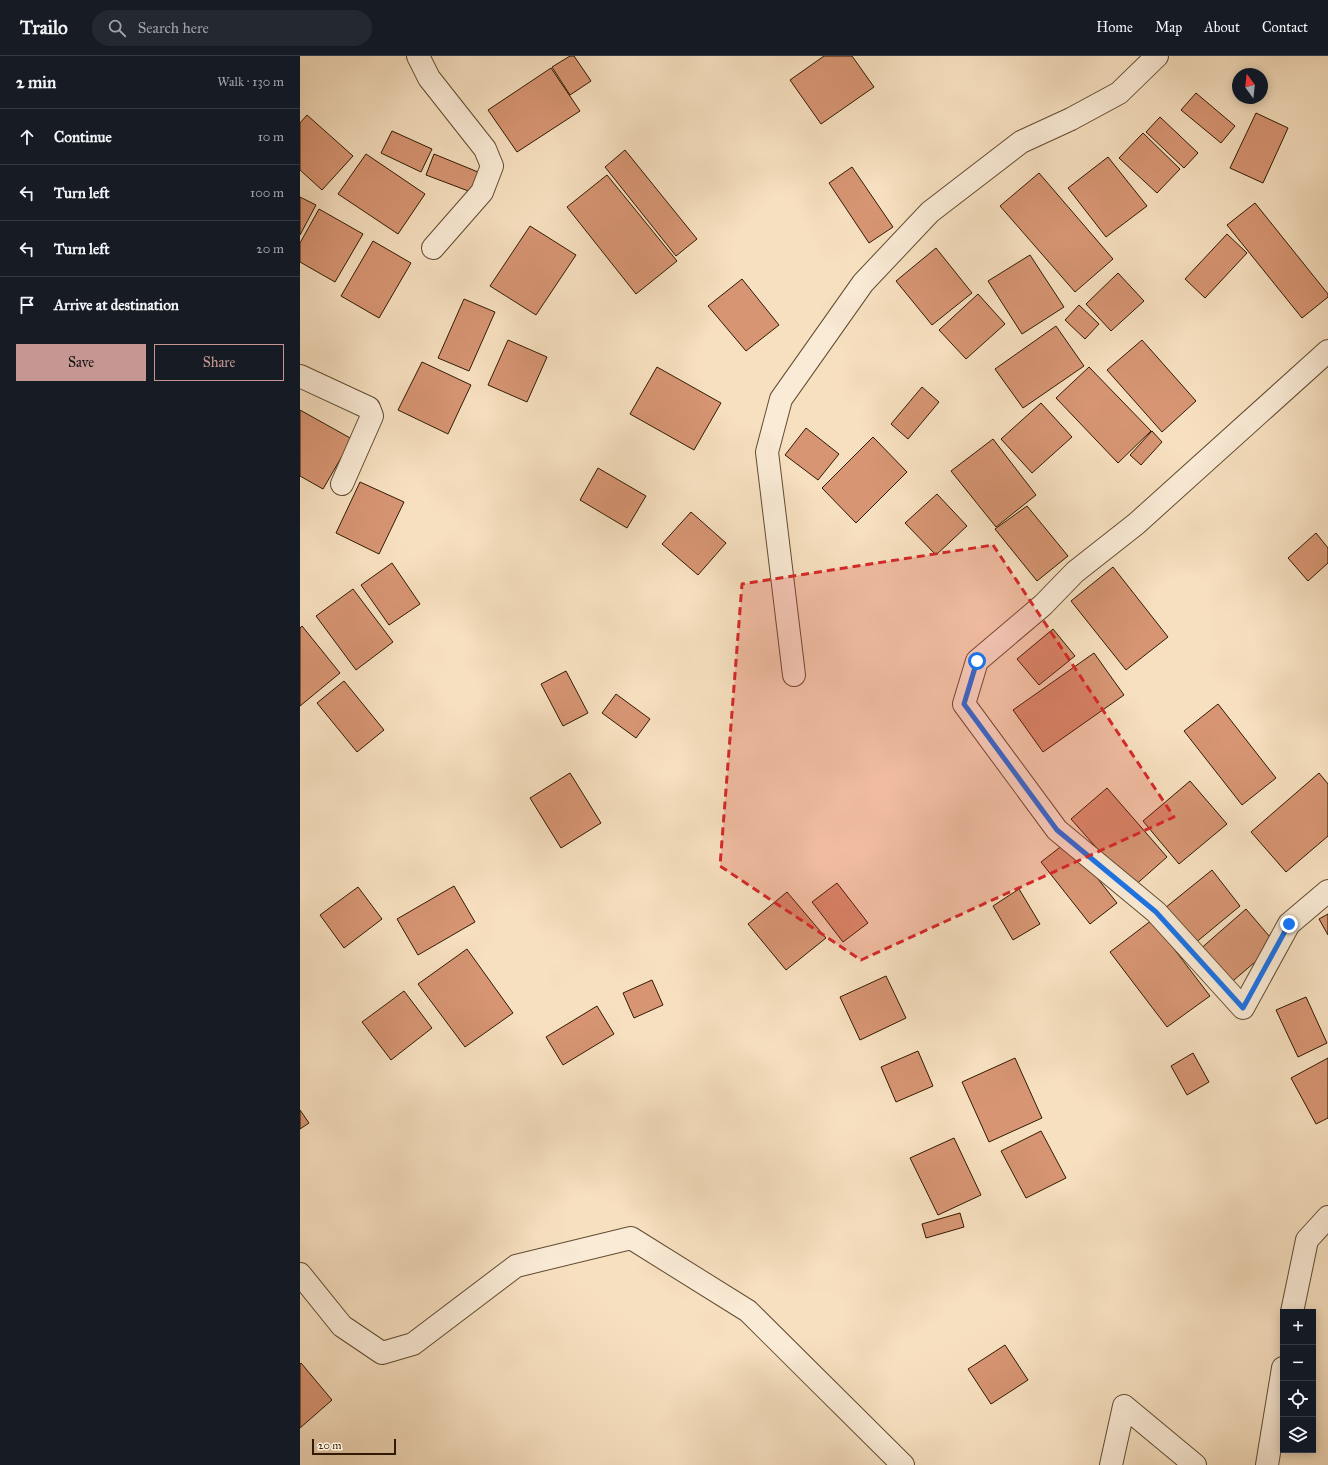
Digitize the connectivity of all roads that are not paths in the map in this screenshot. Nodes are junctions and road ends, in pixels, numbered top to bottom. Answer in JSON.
{"nodes":[{"id":1,"x":418,"y":56,"type":"edge"},
{"id":2,"x":1157,"y":56,"type":"edge"},
{"id":3,"x":433,"y":248,"type":"dead end"},
{"id":4,"x":1328,"y":351,"type":"edge"},
{"id":5,"x":300,"y":376,"type":"edge"},
{"id":6,"x":342,"y":484,"type":"dead end"},
{"id":7,"x":794,"y":675,"type":"dead end"},
{"id":8,"x":1328,"y":891,"type":"edge"},
{"id":9,"x":1328,"y":1217,"type":"edge"},
{"id":10,"x":300,"y":1274,"type":"edge"},
{"id":11,"x":1293,"y":1309,"type":"edge"},
{"id":12,"x":1281,"y":1381,"type":"edge"},
{"id":13,"x":903,"y":1465,"type":"edge"},
{"id":14,"x":1111,"y":1465,"type":"edge"},
{"id":15,"x":1195,"y":1465,"type":"edge"},
{"id":16,"x":1267,"y":1465,"type":"edge"}],
"edges":[{"from":1,"to":3,"type":"street"},
{"from":2,"to":7,"type":"street"},
{"from":4,"to":8,"type":"street"},
{"from":5,"to":6,"type":"street"},
{"from":9,"to":11,"type":"street"},
{"from":10,"to":13,"type":"street"},
{"from":12,"to":16,"type":"street"},
{"from":14,"to":15,"type":"street"}]}
